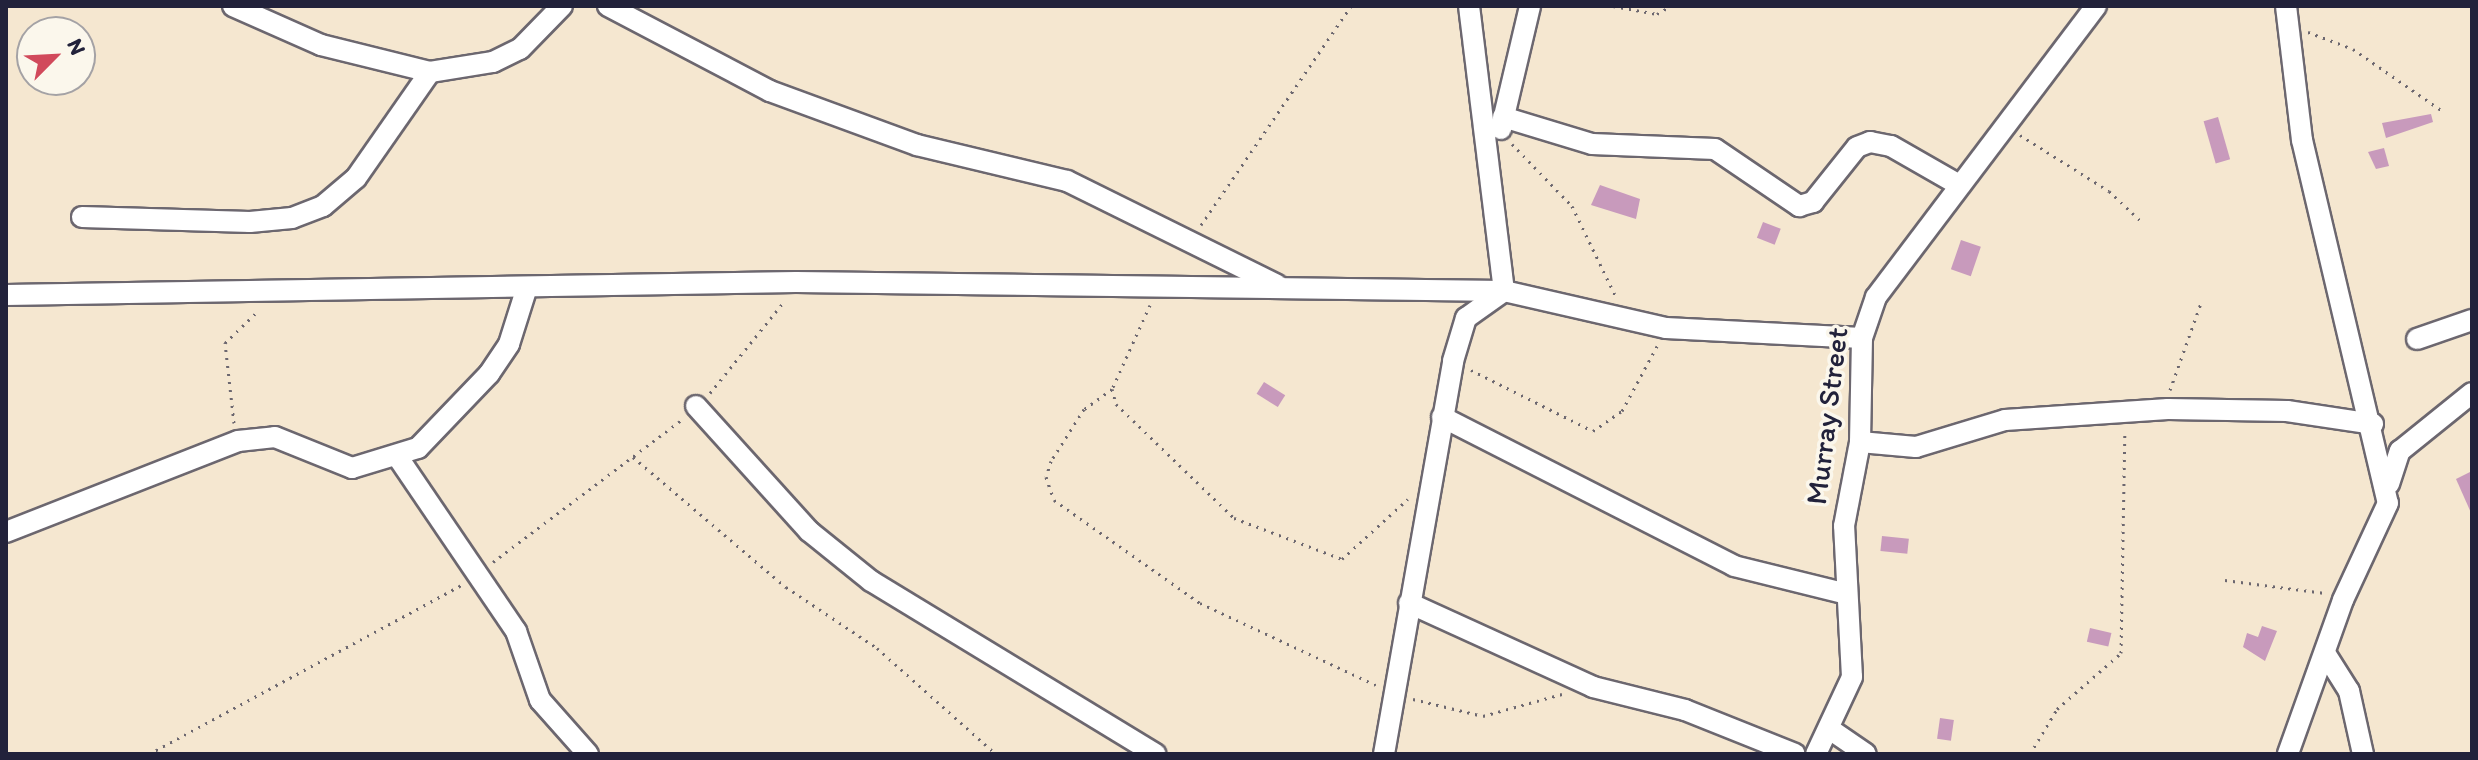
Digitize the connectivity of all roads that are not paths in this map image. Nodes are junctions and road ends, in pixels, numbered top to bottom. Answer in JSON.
{"nodes":[{"id":1,"x":233,"y":6,"type":"edge"},
{"id":2,"x":562,"y":6,"type":"edge"},
{"id":3,"x":608,"y":6,"type":"edge"},
{"id":4,"x":1469,"y":6,"type":"edge"},
{"id":5,"x":1530,"y":6,"type":"edge"},
{"id":6,"x":2096,"y":6,"type":"edge"},
{"id":7,"x":2286,"y":15,"type":"edge"},
{"id":8,"x":430,"y":72,"type":"junction"},
{"id":9,"x":1502,"y":124,"type":"junction"},
{"id":10,"x":1491,"y":168,"type":"junction"},
{"id":11,"x":1959,"y":185,"type":"junction"},
{"id":12,"x":82,"y":217,"type":"dead end"},
{"id":13,"x":1280,"y":287,"type":"junction"},
{"id":14,"x":526,"y":290,"type":"junction"},
{"id":15,"x":1504,"y":291,"type":"junction"},
{"id":16,"x":6,"y":295,"type":"edge"},
{"id":17,"x":2472,"y":320,"type":"edge"},
{"id":18,"x":1862,"y":338,"type":"junction"},
{"id":19,"x":2417,"y":339,"type":"dead end"},
{"id":20,"x":2472,"y":393,"type":"edge"},
{"id":21,"x":696,"y":406,"type":"road end"},
{"id":22,"x":1442,"y":417,"type":"junction"},
{"id":23,"x":2373,"y":424,"type":"junction"},
{"id":24,"x":1860,"y":442,"type":"junction"},
{"id":25,"x":397,"y":456,"type":"junction"},
{"id":26,"x":2387,"y":492,"type":"junction"},
{"id":27,"x":6,"y":532,"type":"edge"},
{"id":28,"x":1847,"y":594,"type":"junction"},
{"id":29,"x":1409,"y":603,"type":"junction"},
{"id":30,"x":2325,"y":653,"type":"junction"},
{"id":31,"x":1831,"y":730,"type":"junction"},
{"id":32,"x":578,"y":750,"type":"edge"},
{"id":33,"x":1155,"y":754,"type":"edge"},
{"id":34,"x":1384,"y":754,"type":"edge"},
{"id":35,"x":1795,"y":754,"type":"edge"},
{"id":36,"x":1816,"y":754,"type":"edge"},
{"id":37,"x":1866,"y":754,"type":"edge"},
{"id":38,"x":2288,"y":754,"type":"edge"},
{"id":39,"x":2363,"y":754,"type":"edge"}],
"edges":[{"from":1,"to":8,"type":"street"},
{"from":2,"to":8,"type":"street"},
{"from":3,"to":13,"type":"street"},
{"from":4,"to":10,"type":"street"},
{"from":5,"to":9,"type":"street"},
{"from":6,"to":11,"type":"street","name":"Murray Street"},
{"from":7,"to":23,"type":"street"},
{"from":8,"to":12,"type":"street"},
{"from":9,"to":10,"type":"street"},
{"from":9,"to":11,"type":"street"},
{"from":10,"to":15,"type":"street"},
{"from":11,"to":18,"type":"street","name":"Murray Street"},
{"from":13,"to":14,"type":"street"},
{"from":13,"to":15,"type":"street"},
{"from":14,"to":16,"type":"street"},
{"from":14,"to":25,"type":"street"},
{"from":15,"to":18,"type":"street"},
{"from":15,"to":22,"type":"street"},
{"from":17,"to":19,"type":"street"},
{"from":18,"to":24,"type":"street","name":"Murray Street"},
{"from":20,"to":26,"type":"street"},
{"from":21,"to":33,"type":"street"},
{"from":22,"to":28,"type":"street"},
{"from":22,"to":29,"type":"street"},
{"from":23,"to":24,"type":"street"},
{"from":23,"to":26,"type":"street"},
{"from":24,"to":28,"type":"street","name":"Murray Street"},
{"from":25,"to":27,"type":"street"},
{"from":25,"to":32,"type":"street"},
{"from":26,"to":30,"type":"street"},
{"from":28,"to":31,"type":"street","name":"Murray Street"},
{"from":29,"to":34,"type":"street"},
{"from":29,"to":35,"type":"street"},
{"from":30,"to":38,"type":"street"},
{"from":30,"to":39,"type":"street"},
{"from":31,"to":36,"type":"street","name":"Murray Street"},
{"from":31,"to":37,"type":"street"}]}
